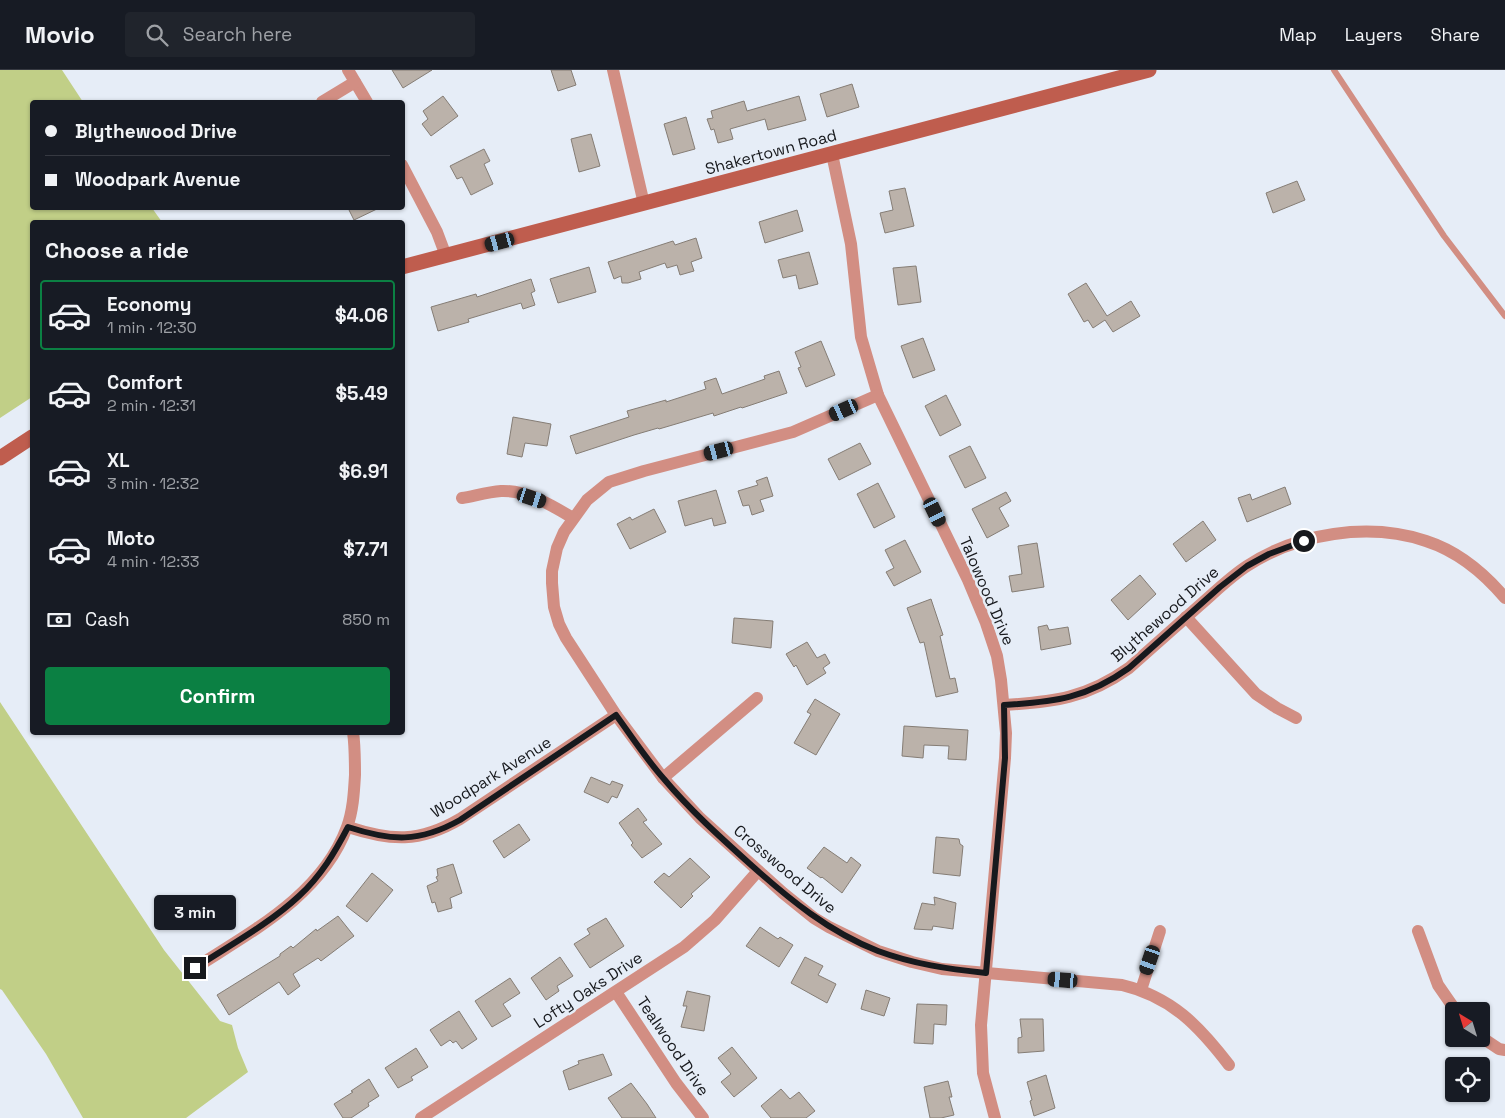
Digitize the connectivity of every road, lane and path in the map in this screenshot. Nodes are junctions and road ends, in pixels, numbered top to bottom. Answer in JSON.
{"nodes":[{"id":1,"x":348,"y":70,"type":"edge"},
{"id":2,"x":613,"y":70,"type":"edge"},
{"id":3,"x":1149,"y":70,"type":"edge"},
{"id":4,"x":1334,"y":70,"type":"edge"},
{"id":5,"x":355,"y":82,"type":"junction"},
{"id":6,"x":325,"y":100,"type":"edge"},
{"id":7,"x":365,"y":100,"type":"edge"},
{"id":8,"x":832,"y":154,"type":"junction"},
{"id":9,"x":405,"y":171,"type":"edge"},
{"id":10,"x":644,"y":204,"type":"junction"},
{"id":11,"x":446,"y":256,"type":"junction"},
{"id":12,"x":405,"y":266,"type":"edge"},
{"id":13,"x":1505,"y":316,"type":"edge"},
{"id":14,"x":878,"y":395,"type":"junction"},
{"id":15,"x":30,"y":438,"type":"edge"},
{"id":16,"x":0,"y":458,"type":"edge"},
{"id":17,"x":462,"y":498,"type":"dead end"},
{"id":18,"x":573,"y":518,"type":"junction"},
{"id":19,"x":1505,"y":598,"type":"edge"},
{"id":20,"x":1186,"y":617,"type":"junction"},
{"id":21,"x":758,"y":698,"type":"dead end"},
{"id":22,"x":1004,"y":705,"type":"junction"},
{"id":23,"x":616,"y":715,"type":"junction"},
{"id":24,"x":1296,"y":718,"type":"dead end"},
{"id":25,"x":353,"y":735,"type":"edge"},
{"id":26,"x":662,"y":778,"type":"junction"},
{"id":27,"x":348,"y":827,"type":"junction"},
{"id":28,"x":758,"y":871,"type":"junction"},
{"id":29,"x":1160,"y":931,"type":"dead end"},
{"id":30,"x":1418,"y":931,"type":"dead end"},
{"id":31,"x":195,"y":968,"type":"dead end"},
{"id":32,"x":986,"y":973,"type":"junction"},
{"id":33,"x":1140,"y":990,"type":"junction"},
{"id":34,"x":616,"y":992,"type":"junction"},
{"id":35,"x":1450,"y":1002,"type":"edge"},
{"id":36,"x":1490,"y":1043,"type":"edge"},
{"id":37,"x":1505,"y":1050,"type":"edge"},
{"id":38,"x":1229,"y":1065,"type":"dead end"},
{"id":39,"x":421,"y":1118,"type":"edge"},
{"id":40,"x":703,"y":1118,"type":"edge"},
{"id":41,"x":995,"y":1118,"type":"edge"}],
"edges":[{"from":1,"to":5,"type":"street"},
{"from":2,"to":10,"type":"street"},
{"from":3,"to":8,"type":"street","name":"Shakertown Road"},
{"from":4,"to":13,"type":"lane"},
{"from":5,"to":6,"type":"street"},
{"from":5,"to":7,"type":"street"},
{"from":8,"to":10,"type":"street","name":"Shakertown Road"},
{"from":8,"to":14,"type":"street","name":"Talowood Drive"},
{"from":9,"to":11,"type":"street"},
{"from":10,"to":11,"type":"street","name":"Shakertown Road"},
{"from":11,"to":12,"type":"street","name":"Shakertown Road"},
{"from":14,"to":18,"type":"street","name":"Crosswood Drive"},
{"from":14,"to":22,"type":"street","name":"Talowood Drive"},
{"from":15,"to":16,"type":"street"},
{"from":17,"to":18,"type":"street"},
{"from":18,"to":23,"type":"street","name":"Crosswood Drive"},
{"from":19,"to":20,"type":"street","name":"Blythewood Drive"},
{"from":20,"to":22,"type":"street","name":"Blythewood Drive"},
{"from":20,"to":24,"type":"street"},
{"from":21,"to":26,"type":"street"},
{"from":22,"to":32,"type":"street","name":"Talowood Drive"},
{"from":23,"to":26,"type":"street","name":"Crosswood Drive"},
{"from":23,"to":27,"type":"street","name":"Woodpark Avenue"},
{"from":25,"to":27,"type":"street"},
{"from":26,"to":28,"type":"street","name":"Crosswood Drive"},
{"from":27,"to":31,"type":"street"},
{"from":28,"to":32,"type":"street","name":"Crosswood Drive"},
{"from":28,"to":34,"type":"street","name":"Lofty Oaks Drive"},
{"from":29,"to":33,"type":"street"},
{"from":30,"to":35,"type":"street"},
{"from":32,"to":33,"type":"street","name":"Crosswood Drive"},
{"from":32,"to":41,"type":"street","name":"Talowood Drive"},
{"from":33,"to":38,"type":"street","name":"Crosswood Drive"},
{"from":34,"to":39,"type":"street","name":"Lofty Oaks Drive"},
{"from":34,"to":40,"type":"street","name":"Tealwood Drive"},
{"from":36,"to":37,"type":"street"}]}
